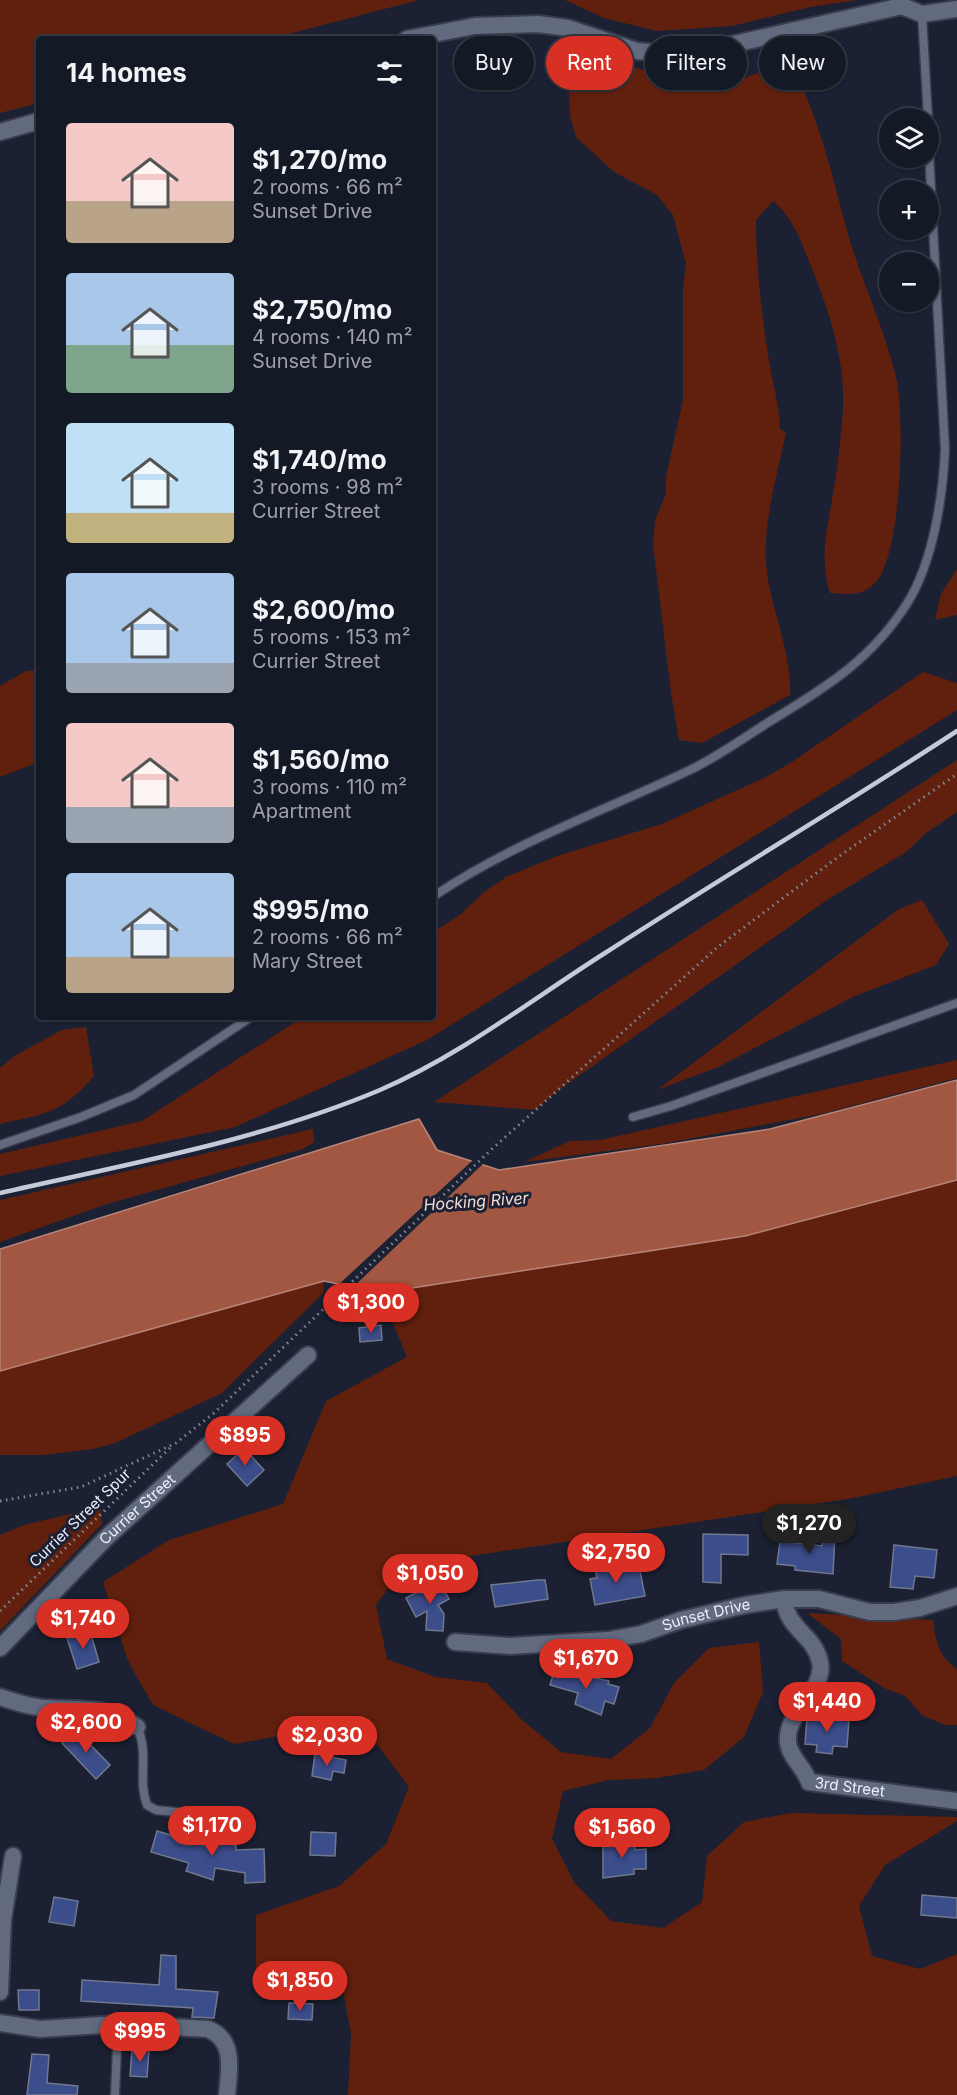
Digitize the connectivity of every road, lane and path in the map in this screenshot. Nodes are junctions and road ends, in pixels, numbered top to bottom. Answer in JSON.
{"nodes":[{"id":1,"x":957,"y":9,"type":"edge"},
{"id":2,"x":922,"y":14,"type":"junction"},
{"id":3,"x":423,"y":36,"type":"edge"},
{"id":4,"x":927,"y":108,"type":"edge"},
{"id":5,"x":36,"y":122,"type":"edge"},
{"id":6,"x":0,"y":132,"type":"edge"},
{"id":7,"x":930,"y":168,"type":"edge"},
{"id":8,"x":957,"y":774,"type":"edge"},
{"id":9,"x":436,"y":895,"type":"edge"},
{"id":10,"x":957,"y":1003,"type":"edge"},
{"id":11,"x":246,"y":1020,"type":"edge"},
{"id":12,"x":633,"y":1117,"type":"dead end"},
{"id":13,"x":0,"y":1144,"type":"edge"},
{"id":14,"x":308,"y":1355,"type":"dead end"},
{"id":15,"x":176,"y":1443,"type":"junction"},
{"id":16,"x":0,"y":1501,"type":"edge"},
{"id":17,"x":957,"y":1596,"type":"edge"},
{"id":18,"x":784,"y":1599,"type":"junction"},
{"id":19,"x":0,"y":1611,"type":"edge"},
{"id":20,"x":455,"y":1642,"type":"dead end"},
{"id":21,"x":0,"y":1648,"type":"edge"},
{"id":22,"x":0,"y":1697,"type":"edge"},
{"id":23,"x":137,"y":1727,"type":"joint"},
{"id":24,"x":957,"y":1801,"type":"edge"},
{"id":25,"x":246,"y":1819,"type":"dead end"},
{"id":26,"x":13,"y":1856,"type":"dead end"},
{"id":27,"x":0,"y":1992,"type":"edge"},
{"id":28,"x":0,"y":2023,"type":"edge"},
{"id":29,"x":118,"y":2024,"type":"junction"},
{"id":30,"x":115,"y":2095,"type":"edge"},
{"id":31,"x":227,"y":2095,"type":"edge"}],
"edges":[{"from":1,"to":2,"type":"street"},
{"from":2,"to":3,"type":"street"},
{"from":2,"to":4,"type":"lane"},
{"from":5,"to":6,"type":"street"},
{"from":7,"to":9,"type":"lane"},
{"from":8,"to":15,"type":"path"},
{"from":10,"to":12,"type":"lane"},
{"from":11,"to":13,"type":"lane"},
{"from":14,"to":21,"type":"street","name":"Currier Street"},
{"from":15,"to":16,"type":"path"},
{"from":15,"to":19,"type":"path","name":"Currier Street Spur"},
{"from":17,"to":18,"type":"street","name":"Sunset Drive"},
{"from":18,"to":20,"type":"street","name":"Sunset Drive"},
{"from":18,"to":24,"type":"street","name":"3rd Street"},
{"from":22,"to":23,"type":"street"},
{"from":23,"to":25,"type":"lane"},
{"from":26,"to":27,"type":"street"},
{"from":28,"to":29,"type":"street"},
{"from":29,"to":30,"type":"lane"},
{"from":29,"to":31,"type":"street"}]}
